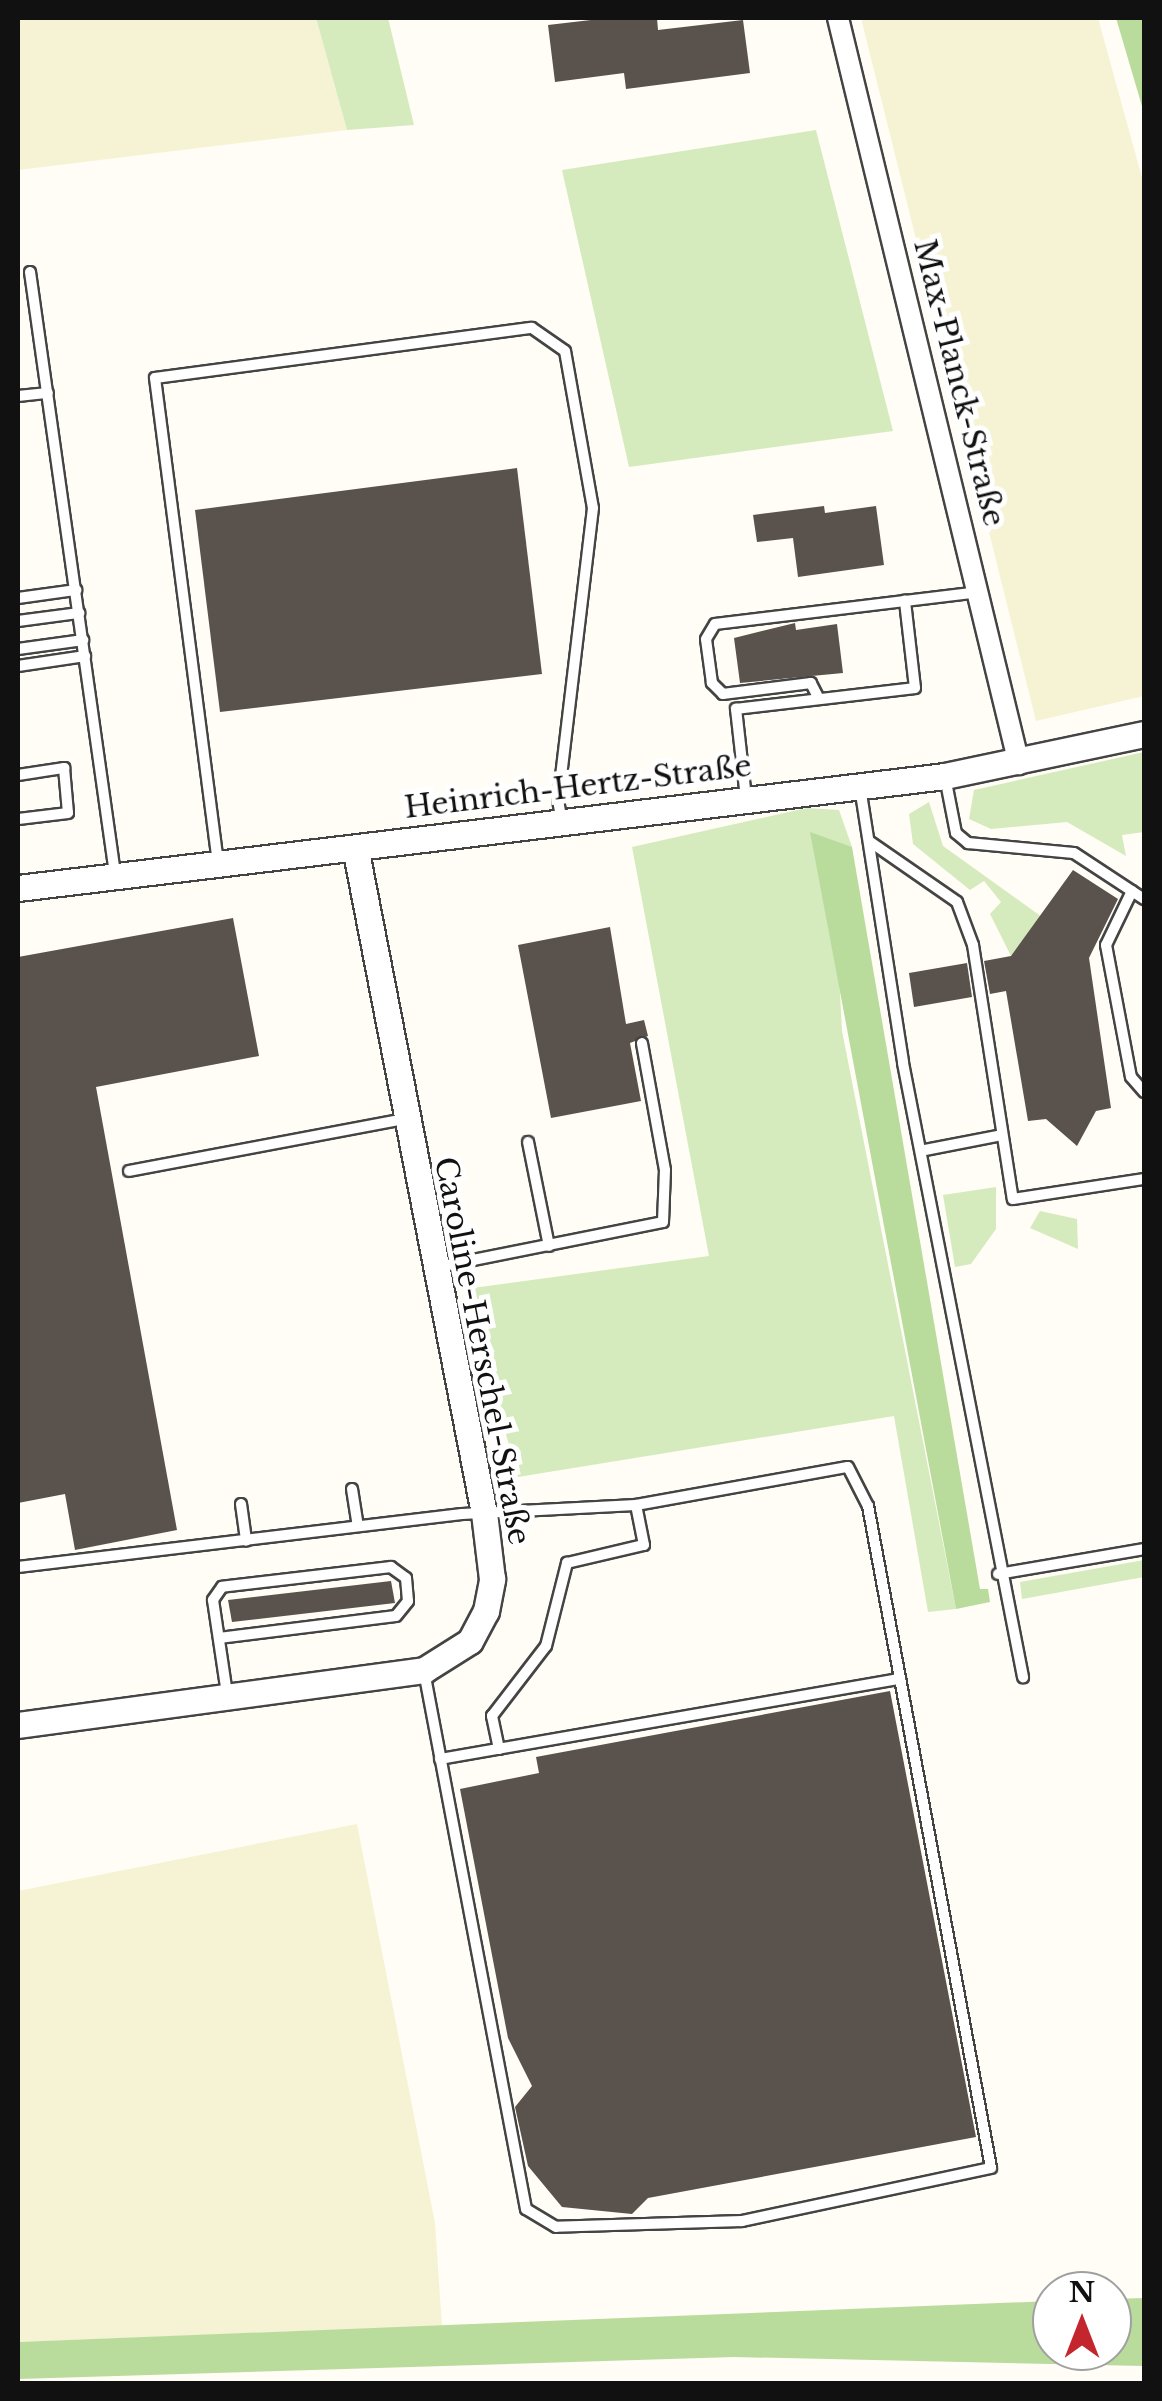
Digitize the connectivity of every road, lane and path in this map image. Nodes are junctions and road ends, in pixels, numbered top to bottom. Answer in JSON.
{"nodes":[{"id":1,"x":838,"y":18,"type":"edge"},
{"id":2,"x":30,"y":272,"type":"dead end"},
{"id":3,"x":48,"y":393,"type":"junction"},
{"id":4,"x":18,"y":396,"type":"edge"},
{"id":5,"x":76,"y":590,"type":"junction"},
{"id":6,"x":979,"y":592,"type":"junction"},
{"id":7,"x":18,"y":598,"type":"edge"},
{"id":8,"x":905,"y":601,"type":"junction"},
{"id":9,"x":79,"y":612,"type":"junction"},
{"id":10,"x":18,"y":621,"type":"edge"},
{"id":11,"x":83,"y":640,"type":"junction"},
{"id":12,"x":18,"y":649,"type":"edge"},
{"id":13,"x":85,"y":656,"type":"junction"},
{"id":14,"x":18,"y":666,"type":"edge"},
{"id":15,"x":819,"y":700,"type":"junction"},
{"id":16,"x":1144,"y":734,"type":"edge"},
{"id":17,"x":1019,"y":764,"type":"junction"},
{"id":18,"x":18,"y":774,"type":"edge"},
{"id":19,"x":945,"y":776,"type":"junction"},
{"id":20,"x":860,"y":786,"type":"junction"},
{"id":21,"x":746,"y":799,"type":"junction"},
{"id":22,"x":18,"y":819,"type":"edge"},
{"id":23,"x":562,"y":823,"type":"junction"},
{"id":24,"x":869,"y":841,"type":"junction"},
{"id":25,"x":356,"y":847,"type":"junction"},
{"id":26,"x":218,"y":863,"type":"junction"},
{"id":27,"x":115,"y":875,"type":"junction"},
{"id":28,"x":18,"y":888,"type":"edge"},
{"id":29,"x":1132,"y":891,"type":"junction"},
{"id":30,"x":1144,"y":899,"type":"edge"},
{"id":31,"x":642,"y":1043,"type":"dead end"},
{"id":32,"x":1144,"y":1092,"type":"edge"},
{"id":33,"x":404,"y":1119,"type":"junction"},
{"id":34,"x":1002,"y":1136,"type":"junction"},
{"id":35,"x":528,"y":1142,"type":"dead end"},
{"id":36,"x":925,"y":1150,"type":"junction"},
{"id":37,"x":129,"y":1171,"type":"dead end"},
{"id":38,"x":1144,"y":1179,"type":"edge"},
{"id":39,"x":549,"y":1246,"type":"junction"},
{"id":40,"x":432,"y":1268,"type":"junction"},
{"id":41,"x":352,"y":1489,"type":"dead end"},
{"id":42,"x":241,"y":1504,"type":"dead end"},
{"id":43,"x":636,"y":1505,"type":"junction"},
{"id":44,"x":484,"y":1513,"type":"junction"},
{"id":45,"x":358,"y":1526,"type":"junction"},
{"id":46,"x":246,"y":1541,"type":"junction"},
{"id":47,"x":1144,"y":1549,"type":"edge"},
{"id":48,"x":18,"y":1567,"type":"edge"},
{"id":49,"x":998,"y":1574,"type":"junction"},
{"id":50,"x":219,"y":1638,"type":"junction"},
{"id":51,"x":424,"y":1670,"type":"junction"},
{"id":52,"x":1023,"y":1677,"type":"dead end"},
{"id":53,"x":900,"y":1679,"type":"junction"},
{"id":54,"x":227,"y":1694,"type":"junction"},
{"id":55,"x":18,"y":1726,"type":"edge"},
{"id":56,"x":499,"y":1749,"type":"junction"},
{"id":57,"x":440,"y":1759,"type":"junction"}],
"edges":[{"from":1,"to":6,"type":"street","name":"Max-Planck-Straße"},
{"from":2,"to":3,"type":"lane"},
{"from":3,"to":4,"type":"lane"},
{"from":3,"to":5,"type":"lane"},
{"from":5,"to":7,"type":"lane"},
{"from":5,"to":9,"type":"lane"},
{"from":6,"to":8,"type":"lane"},
{"from":6,"to":17,"type":"street","name":"Max-Planck-Straße"},
{"from":8,"to":15,"type":"lane"},
{"from":8,"to":15,"type":"lane"},
{"from":9,"to":10,"type":"lane"},
{"from":9,"to":11,"type":"lane"},
{"from":11,"to":12,"type":"lane"},
{"from":11,"to":13,"type":"lane"},
{"from":13,"to":14,"type":"lane"},
{"from":13,"to":27,"type":"lane"},
{"from":15,"to":21,"type":"lane"},
{"from":16,"to":17,"type":"street","name":"Heinrich-Hertz-Straße"},
{"from":17,"to":19,"type":"street","name":"Heinrich-Hertz-Straße"},
{"from":18,"to":22,"type":"lane"},
{"from":19,"to":20,"type":"street","name":"Heinrich-Hertz-Straße"},
{"from":19,"to":29,"type":"lane"},
{"from":20,"to":21,"type":"street","name":"Heinrich-Hertz-Straße"},
{"from":20,"to":24,"type":"lane"},
{"from":21,"to":23,"type":"street","name":"Heinrich-Hertz-Straße"},
{"from":23,"to":25,"type":"street","name":"Heinrich-Hertz-Straße"},
{"from":23,"to":26,"type":"lane"},
{"from":24,"to":34,"type":"lane"},
{"from":24,"to":36,"type":"lane"},
{"from":25,"to":26,"type":"street","name":"Heinrich-Hertz-Straße"},
{"from":25,"to":33,"type":"street","name":"Caroline-Herschel-Straße"},
{"from":26,"to":27,"type":"street","name":"Heinrich-Hertz-Straße"},
{"from":27,"to":28,"type":"street","name":"Heinrich-Hertz-Straße"},
{"from":29,"to":30,"type":"lane"},
{"from":29,"to":32,"type":"lane"},
{"from":31,"to":39,"type":"lane"},
{"from":33,"to":37,"type":"lane"},
{"from":33,"to":40,"type":"street","name":"Caroline-Herschel-Straße"},
{"from":34,"to":36,"type":"lane"},
{"from":34,"to":38,"type":"lane"},
{"from":35,"to":39,"type":"lane"},
{"from":36,"to":49,"type":"lane"},
{"from":39,"to":40,"type":"lane"},
{"from":40,"to":44,"type":"street","name":"Caroline-Herschel-Straße"},
{"from":41,"to":45,"type":"lane"},
{"from":42,"to":46,"type":"lane"},
{"from":43,"to":44,"type":"lane"},
{"from":43,"to":53,"type":"lane"},
{"from":43,"to":56,"type":"lane"},
{"from":44,"to":45,"type":"lane"},
{"from":44,"to":51,"type":"street","name":"Caroline-Herschel-Straße"},
{"from":45,"to":46,"type":"lane"},
{"from":46,"to":48,"type":"lane"},
{"from":47,"to":49,"type":"lane"},
{"from":49,"to":52,"type":"lane"},
{"from":50,"to":50,"type":"lane"},
{"from":50,"to":54,"type":"lane"},
{"from":51,"to":54,"type":"street","name":"Caroline-Herschel-Straße"},
{"from":51,"to":57,"type":"lane"},
{"from":53,"to":56,"type":"lane"},
{"from":53,"to":57,"type":"lane"},
{"from":54,"to":55,"type":"street","name":"Caroline-Herschel-Straße"},
{"from":56,"to":57,"type":"lane"}]}
